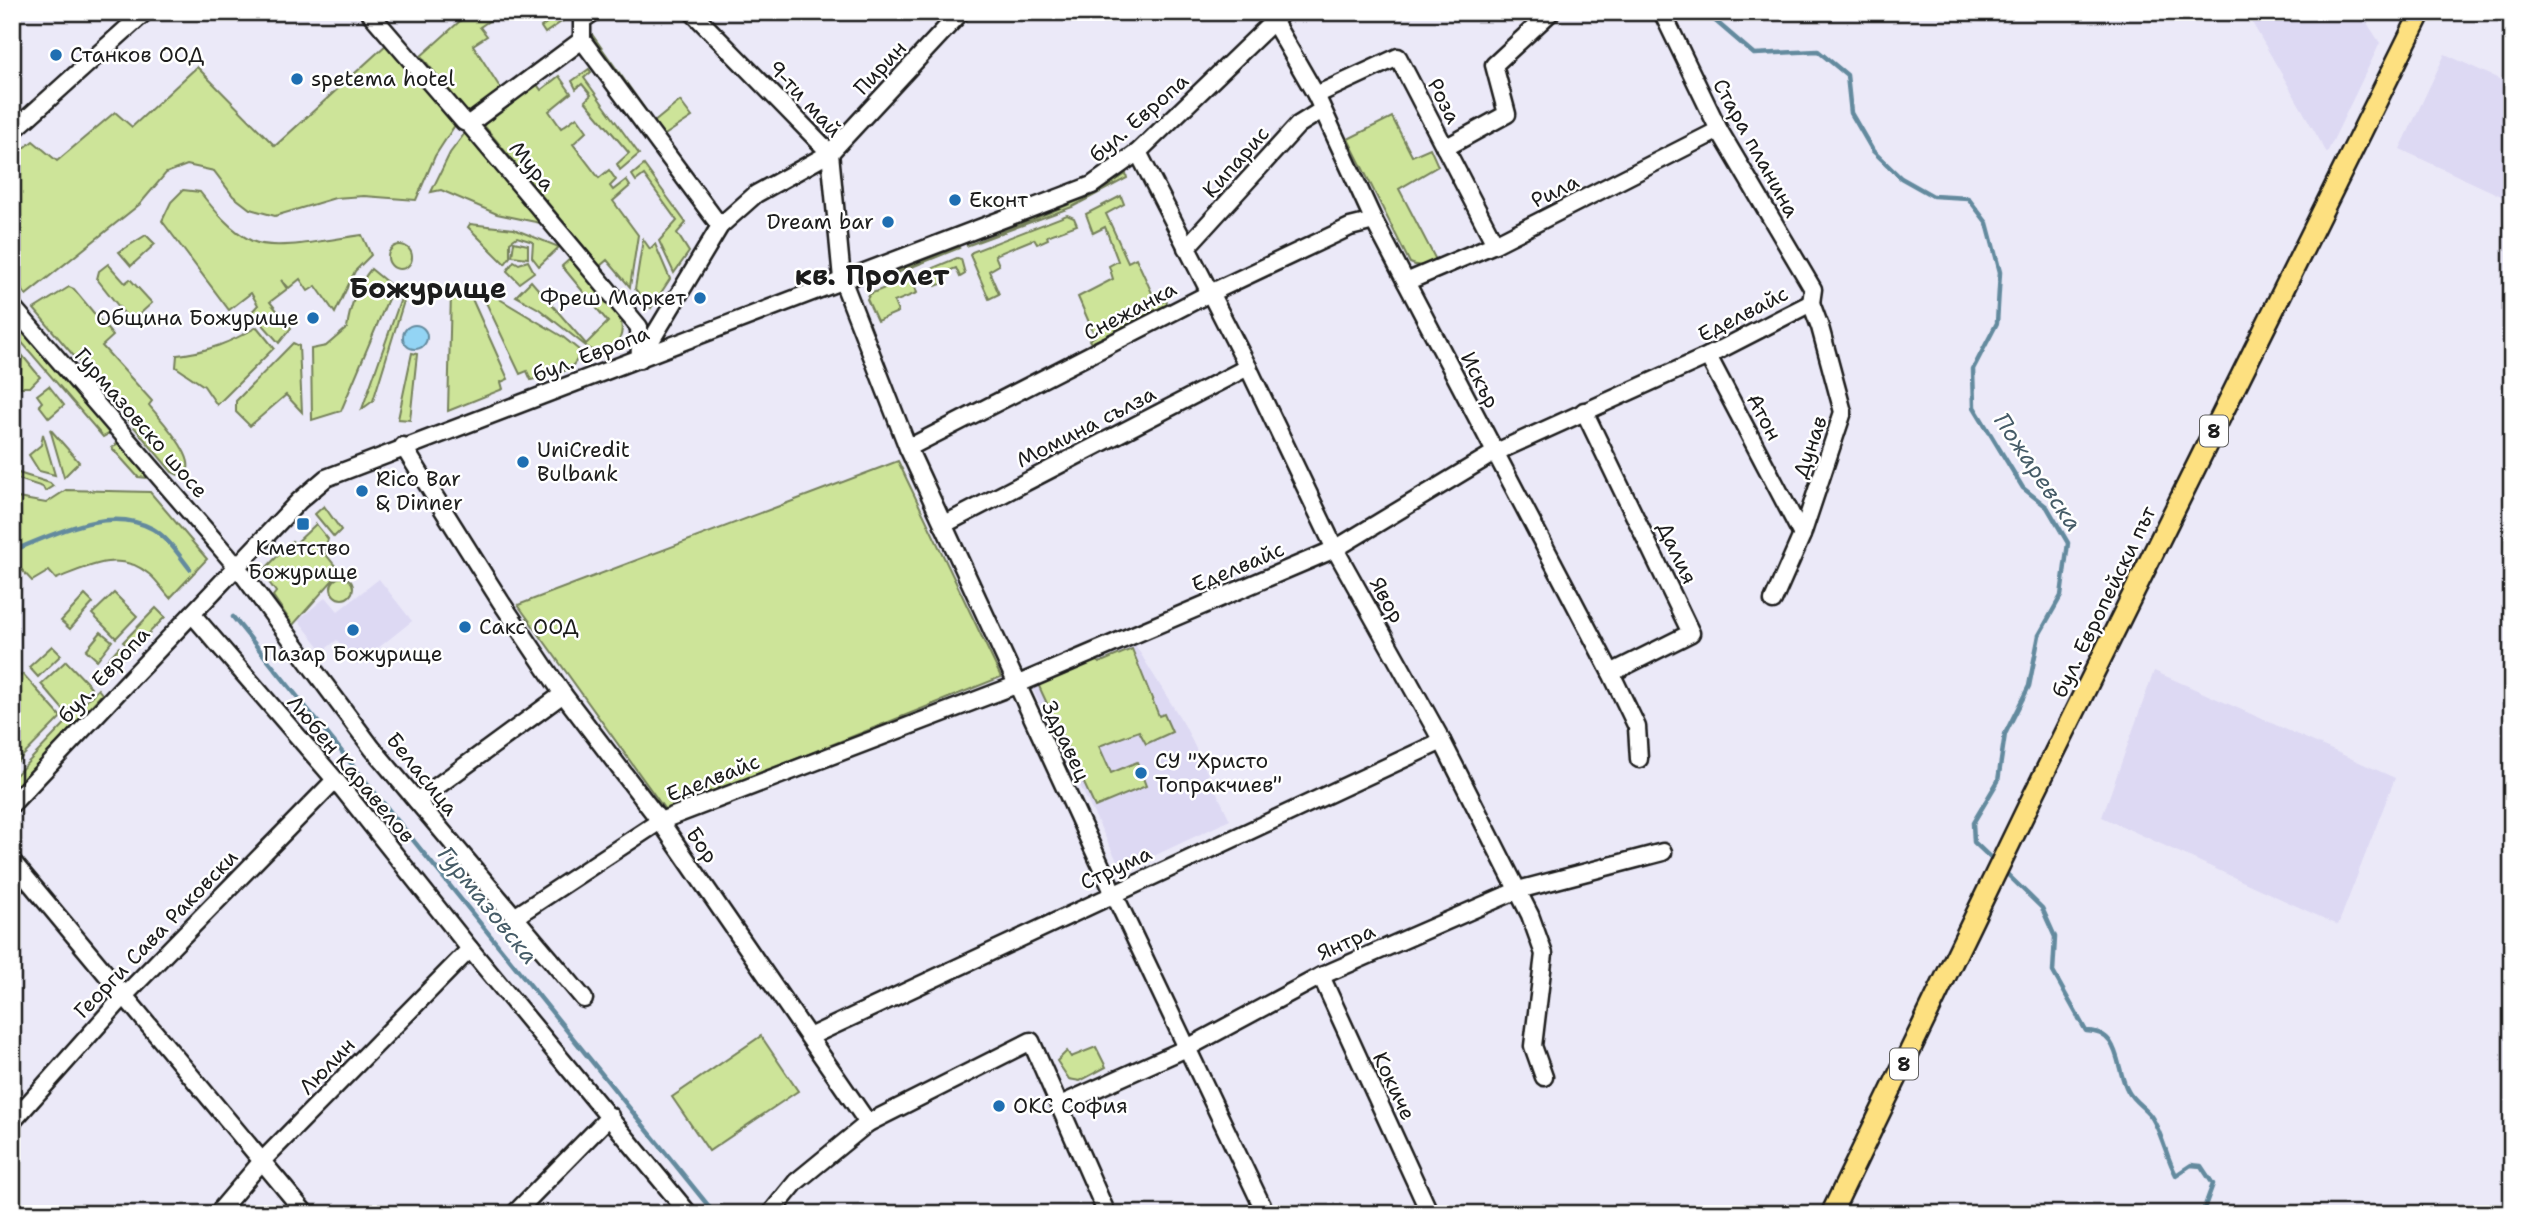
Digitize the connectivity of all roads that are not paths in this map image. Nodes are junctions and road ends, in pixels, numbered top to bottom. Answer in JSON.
{"nodes":[{"id":1,"x":145,"y":12,"type":"edge"},
{"id":2,"x":369,"y":12,"type":"edge"},
{"id":3,"x":594,"y":12,"type":"edge"},
{"id":4,"x":692,"y":12,"type":"edge"},
{"id":5,"x":961,"y":12,"type":"edge"},
{"id":6,"x":1551,"y":12,"type":"edge"},
{"id":7,"x":1662,"y":12,"type":"edge"},
{"id":8,"x":2421,"y":12,"type":"edge"},
{"id":9,"x":1278,"y":17,"type":"edge"},
{"id":10,"x":582,"y":40,"type":"junction"},
{"id":11,"x":1319,"y":103,"type":"junction"},
{"id":12,"x":469,"y":124,"type":"junction"},
{"id":13,"x":1719,"y":130,"type":"junction"},
{"id":14,"x":12,"y":132,"type":"edge"},
{"id":15,"x":1445,"y":148,"type":"junction"},
{"id":16,"x":1138,"y":152,"type":"junction"},
{"id":17,"x":830,"y":153,"type":"junction"},
{"id":18,"x":1374,"y":221,"type":"junction"},
{"id":19,"x":720,"y":226,"type":"junction"},
{"id":20,"x":1495,"y":244,"type":"junction"},
{"id":21,"x":1186,"y":248,"type":"junction"},
{"id":22,"x":842,"y":279,"type":"junction"},
{"id":23,"x":1406,"y":282,"type":"junction"},
{"id":24,"x":1208,"y":294,"type":"junction"},
{"id":25,"x":1811,"y":303,"type":"junction"},
{"id":26,"x":12,"y":306,"type":"edge"},
{"id":27,"x":1708,"y":356,"type":"junction"},
{"id":28,"x":640,"y":359,"type":"junction"},
{"id":29,"x":1248,"y":367,"type":"junction"},
{"id":30,"x":1584,"y":411,"type":"junction"},
{"id":31,"x":403,"y":446,"type":"junction"},
{"id":32,"x":908,"y":448,"type":"junction"},
{"id":33,"x":1494,"y":453,"type":"junction"},
{"id":34,"x":943,"y":525,"type":"junction"},
{"id":35,"x":1802,"y":535,"type":"junction"},
{"id":36,"x":1335,"y":549,"type":"junction"},
{"id":37,"x":238,"y":568,"type":"junction"},
{"id":38,"x":1773,"y":601,"type":"dead end"},
{"id":39,"x":192,"y":614,"type":"junction"},
{"id":40,"x":1611,"y":673,"type":"junction"},
{"id":41,"x":1016,"y":685,"type":"junction"},
{"id":42,"x":563,"y":694,"type":"junction"},
{"id":43,"x":1442,"y":741,"type":"junction"},
{"id":44,"x":1639,"y":759,"type":"dead end"},
{"id":45,"x":335,"y":780,"type":"junction"},
{"id":46,"x":417,"y":802,"type":"junction"},
{"id":47,"x":12,"y":804,"type":"edge"},
{"id":48,"x":660,"y":821,"type":"junction"},
{"id":49,"x":1663,"y":852,"type":"dead end"},
{"id":50,"x":12,"y":862,"type":"edge"},
{"id":51,"x":1518,"y":890,"type":"junction"},
{"id":52,"x":1113,"y":892,"type":"junction"},
{"id":53,"x":513,"y":918,"type":"junction"},
{"id":54,"x":470,"y":949,"type":"junction"},
{"id":55,"x":1321,"y":976,"type":"junction"},
{"id":56,"x":125,"y":995,"type":"junction"},
{"id":57,"x":584,"y":999,"type":"dead end"},
{"id":58,"x":811,"y":1036,"type":"junction"},
{"id":59,"x":1189,"y":1047,"type":"junction"},
{"id":60,"x":1544,"y":1077,"type":"dead end"},
{"id":61,"x":1060,"y":1105,"type":"junction"},
{"id":62,"x":610,"y":1116,"type":"junction"},
{"id":63,"x":12,"y":1122,"type":"edge"},
{"id":64,"x":868,"y":1123,"type":"junction"},
{"id":65,"x":262,"y":1161,"type":"junction"},
{"id":66,"x":217,"y":1214,"type":"edge"},
{"id":67,"x":306,"y":1214,"type":"edge"},
{"id":68,"x":514,"y":1214,"type":"edge"},
{"id":69,"x":689,"y":1214,"type":"edge"},
{"id":70,"x":770,"y":1214,"type":"edge"},
{"id":71,"x":1107,"y":1214,"type":"edge"},
{"id":72,"x":1266,"y":1214,"type":"edge"},
{"id":73,"x":1430,"y":1214,"type":"edge"},
{"id":74,"x":1831,"y":1214,"type":"edge"}],
"edges":[{"from":1,"to":14,"type":"street"},
{"from":2,"to":12,"type":"street","name":"Мура"},
{"from":3,"to":10,"type":"street"},
{"from":4,"to":17,"type":"street","name":"9-ти май"},
{"from":5,"to":17,"type":"street","name":"Пирин"},
{"from":6,"to":15,"type":"street"},
{"from":7,"to":13,"type":"street","name":"Стара планина"},
{"from":8,"to":74,"type":"main road","name":"бул. Европейски път","number":"8"},
{"from":9,"to":11,"type":"street","name":"Искър"},
{"from":9,"to":16,"type":"street","name":"бул. Европа"},
{"from":10,"to":12,"type":"street"},
{"from":10,"to":19,"type":"street"},
{"from":11,"to":15,"type":"street","name":"Роза"},
{"from":11,"to":18,"type":"street","name":"Искър"},
{"from":11,"to":21,"type":"street","name":"Кипарис"},
{"from":12,"to":28,"type":"street","name":"Мура"},
{"from":13,"to":20,"type":"street","name":"Рила"},
{"from":13,"to":25,"type":"street","name":"Стара планина"},
{"from":15,"to":20,"type":"street","name":"Роза"},
{"from":16,"to":21,"type":"street","name":"Явор"},
{"from":16,"to":22,"type":"street","name":"бул. Европа"},
{"from":17,"to":19,"type":"street","name":"Пирин"},
{"from":17,"to":22,"type":"street","name":"9-ти май"},
{"from":18,"to":23,"type":"street","name":"Искър"},
{"from":18,"to":24,"type":"street","name":"Снежанка"},
{"from":19,"to":28,"type":"street","name":"Пирин"},
{"from":20,"to":23,"type":"street","name":"Рила"},
{"from":21,"to":24,"type":"street","name":"Явор"},
{"from":22,"to":28,"type":"street","name":"бул. Европа"},
{"from":22,"to":32,"type":"street","name":"Здравец"},
{"from":23,"to":33,"type":"street","name":"Искър"},
{"from":24,"to":29,"type":"street","name":"Явор"},
{"from":24,"to":32,"type":"street","name":"Снежанка"},
{"from":25,"to":27,"type":"street","name":"Еделвайс"},
{"from":25,"to":35,"type":"street","name":"Дунав"},
{"from":26,"to":37,"type":"street","name":"Гурмазовско шосе"},
{"from":27,"to":30,"type":"street","name":"Еделвайс"},
{"from":27,"to":35,"type":"street","name":"Атон"},
{"from":28,"to":31,"type":"street","name":"бул. Европа"},
{"from":29,"to":34,"type":"street","name":"Момина сълза"},
{"from":29,"to":36,"type":"street","name":"Явор"},
{"from":30,"to":33,"type":"street","name":"Еделвайс"},
{"from":30,"to":40,"type":"street","name":"Далия"},
{"from":31,"to":37,"type":"street","name":"бул. Европа"},
{"from":31,"to":42,"type":"street","name":"Бор"},
{"from":32,"to":34,"type":"street","name":"Здравец"},
{"from":33,"to":36,"type":"street","name":"Еделвайс"},
{"from":33,"to":40,"type":"street","name":"Искър"},
{"from":34,"to":41,"type":"street","name":"Здравец"},
{"from":35,"to":38,"type":"street","name":"Дунав"},
{"from":36,"to":41,"type":"street","name":"Еделвайс"},
{"from":36,"to":43,"type":"street","name":"Явор"},
{"from":37,"to":39,"type":"street","name":"бул. Европа"},
{"from":37,"to":46,"type":"street","name":"Беласица"},
{"from":39,"to":45,"type":"street","name":"Любен Каравелов"},
{"from":39,"to":47,"type":"street","name":"бул. Европа"},
{"from":40,"to":44,"type":"street","name":"Искър"},
{"from":41,"to":48,"type":"street","name":"Еделвайс"},
{"from":41,"to":52,"type":"street","name":"Здравец"},
{"from":42,"to":46,"type":"street"},
{"from":42,"to":48,"type":"street","name":"Бор"},
{"from":43,"to":51,"type":"street","name":"Явор"},
{"from":43,"to":52,"type":"street","name":"Струма"},
{"from":45,"to":54,"type":"street","name":"Любен Каравелов"},
{"from":45,"to":56,"type":"street","name":"Георги Сава Раковски"},
{"from":46,"to":53,"type":"street","name":"Беласица"},
{"from":48,"to":53,"type":"street","name":"Еделвайс"},
{"from":48,"to":58,"type":"street","name":"Бор"},
{"from":49,"to":51,"type":"street","name":"Янтра"},
{"from":50,"to":56,"type":"street"},
{"from":51,"to":55,"type":"street","name":"Янтра"},
{"from":51,"to":60,"type":"street","name":"Явор"},
{"from":52,"to":58,"type":"street","name":"Струма"},
{"from":52,"to":59,"type":"street","name":"Здравец"},
{"from":53,"to":57,"type":"street","name":"Беласица"},
{"from":54,"to":62,"type":"street","name":"Любен Каравелов"},
{"from":54,"to":65,"type":"street","name":"Люлин"},
{"from":55,"to":59,"type":"street","name":"Янтра"},
{"from":55,"to":73,"type":"street","name":"Кокиче"},
{"from":56,"to":63,"type":"street","name":"Георги Сава Раковски"},
{"from":56,"to":65,"type":"street"},
{"from":58,"to":64,"type":"street","name":"Бор"},
{"from":59,"to":61,"type":"street","name":"Янтра"},
{"from":59,"to":72,"type":"street","name":"Здравец"},
{"from":61,"to":64,"type":"street"},
{"from":61,"to":71,"type":"street"},
{"from":62,"to":68,"type":"street"},
{"from":62,"to":69,"type":"street","name":"Любен Каравелов"},
{"from":64,"to":70,"type":"street"},
{"from":65,"to":66,"type":"street","name":"Люлин"},
{"from":65,"to":67,"type":"street"}]}
